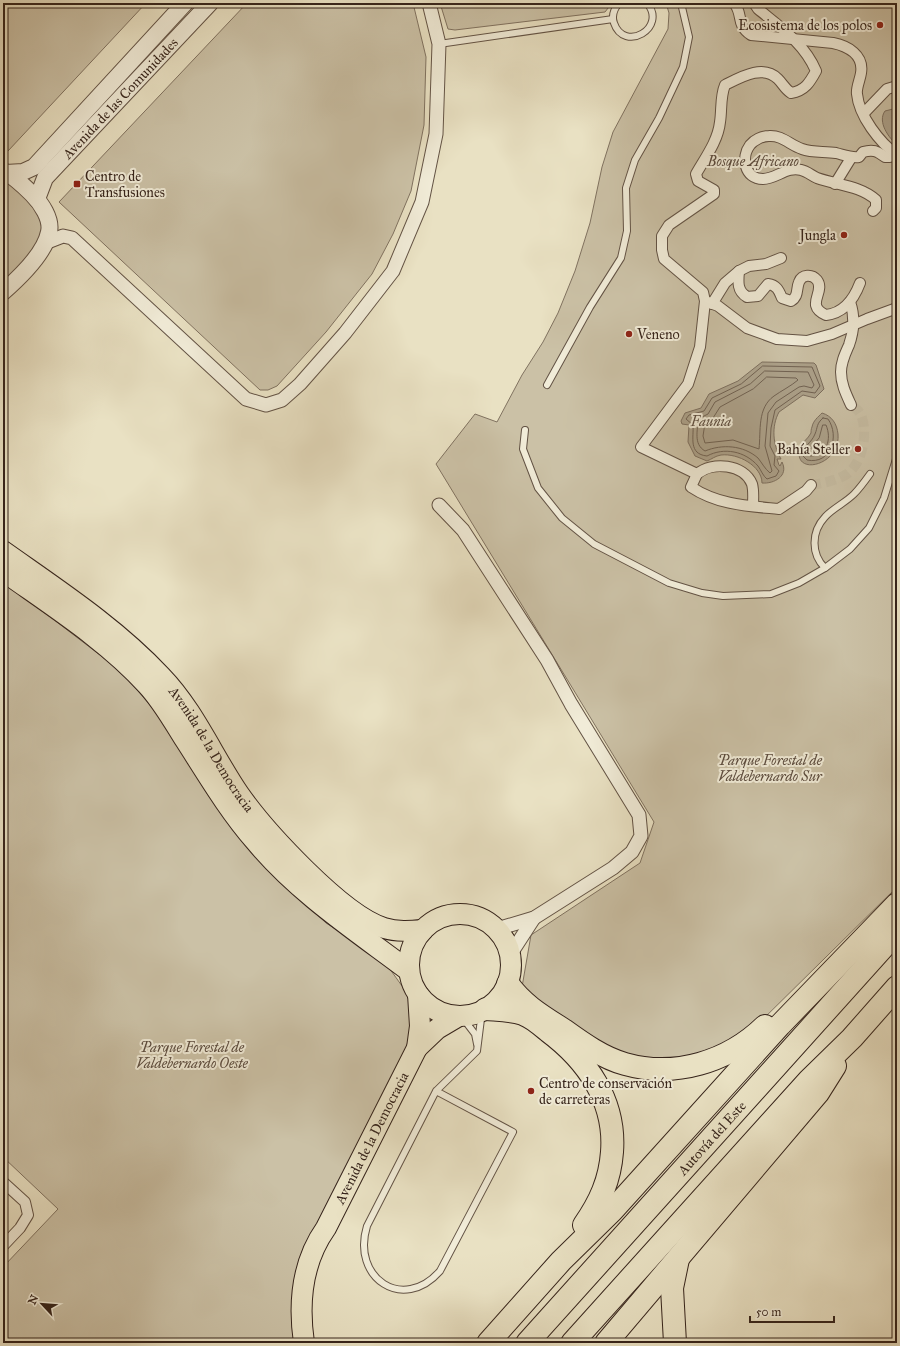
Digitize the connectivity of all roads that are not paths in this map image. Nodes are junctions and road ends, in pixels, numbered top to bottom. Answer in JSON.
{"nodes":[{"id":1,"x":185,"y":3,"type":"edge"},
{"id":2,"x":210,"y":3,"type":"edge"},
{"id":3,"x":429,"y":3,"type":"edge"},
{"id":4,"x":618,"y":3,"type":"edge"},
{"id":5,"x":648,"y":3,"type":"edge"},
{"id":6,"x":682,"y":3,"type":"edge"},
{"id":7,"x":734,"y":3,"type":"edge"},
{"id":8,"x":754,"y":3,"type":"edge"},
{"id":9,"x":613,"y":19,"type":"junction"},
{"id":10,"x":795,"y":40,"type":"junction"},
{"id":11,"x":439,"y":44,"type":"junction"},
{"id":12,"x":897,"y":86,"type":"edge"},
{"id":13,"x":864,"y":113,"type":"junction"},
{"id":14,"x":896,"y":154,"type":"edge"},
{"id":15,"x":851,"y":158,"type":"junction"},
{"id":16,"x":5,"y":172,"type":"edge"},
{"id":17,"x":835,"y":184,"type":"junction"},
{"id":18,"x":37,"y":199,"type":"junction"},
{"id":19,"x":873,"y":211,"type":"dead end"},
{"id":20,"x":45,"y":243,"type":"junction"},
{"id":21,"x":781,"y":258,"type":"dead end"},
{"id":22,"x":739,"y":271,"type":"junction"},
{"id":23,"x":860,"y":283,"type":"dead end"},
{"id":24,"x":3,"y":292,"type":"edge"},
{"id":25,"x":850,"y":302,"type":"junction"},
{"id":26,"x":709,"y":303,"type":"junction"},
{"id":27,"x":897,"y":308,"type":"edge"},
{"id":28,"x":853,"y":325,"type":"junction"},
{"id":29,"x":547,"y":385,"type":"dead end"},
{"id":30,"x":851,"y":405,"type":"tunnel mouth"},
{"id":31,"x":525,"y":430,"type":"dead end"},
{"id":32,"x":897,"y":456,"type":"edge"},
{"id":33,"x":697,"y":474,"type":"junction"},
{"id":34,"x":870,"y":474,"type":"dead end"},
{"id":35,"x":811,"y":485,"type":"tunnel mouth"},
{"id":36,"x":439,"y":505,"type":"dead end"},
{"id":37,"x":753,"y":506,"type":"junction"},
{"id":38,"x":3,"y":551,"type":"edge"},
{"id":39,"x":825,"y":568,"type":"junction"},
{"id":40,"x":3,"y":571,"type":"edge"},
{"id":41,"x":897,"y":904,"type":"edge"},
{"id":42,"x":534,"y":918,"type":"junction"},
{"id":43,"x":497,"y":929,"type":"junction"},
{"id":44,"x":423,"y":930,"type":"junction"},
{"id":45,"x":897,"y":932,"type":"edge"},
{"id":46,"x":510,"y":955,"type":"junction"},
{"id":47,"x":410,"y":971,"type":"junction"},
{"id":48,"x":508,"y":984,"type":"junction"},
{"id":49,"x":897,"y":987,"type":"edge"},
{"id":50,"x":418,"y":994,"type":"junction"},
{"id":51,"x":484,"y":1010,"type":"junction"},
{"id":52,"x":460,"y":1016,"type":"junction"},
{"id":53,"x":852,"y":1038,"type":"junction"},
{"id":54,"x":478,"y":1047,"type":"junction"},
{"id":55,"x":417,"y":1048,"type":"junction"},
{"id":56,"x":436,"y":1091,"type":"junction"},
{"id":57,"x":3,"y":1182,"type":"edge"},
{"id":58,"x":326,"y":1228,"type":"junction"},
{"id":59,"x":3,"y":1246,"type":"edge"},
{"id":60,"x":679,"y":1257,"type":"junction"},
{"id":61,"x":561,"y":1262,"type":"junction"},
{"id":62,"x":304,"y":1343,"type":"edge"},
{"id":63,"x":314,"y":1343,"type":"edge"},
{"id":64,"x":488,"y":1343,"type":"edge"},
{"id":65,"x":527,"y":1343,"type":"edge"},
{"id":66,"x":572,"y":1343,"type":"edge"},
{"id":67,"x":606,"y":1343,"type":"edge"},
{"id":68,"x":675,"y":1343,"type":"edge"}],
"edges":[{"from":1,"to":16,"type":"street","name":"Avenida de las Comunidades"},
{"from":2,"to":18,"type":"street","name":"Avenida de las Comunidades"},
{"from":3,"to":11,"type":"street"},
{"from":4,"to":9,"type":"lane"},
{"from":5,"to":9,"type":"lane"},
{"from":6,"to":29,"type":"lane"},
{"from":7,"to":10,"type":"street"},
{"from":8,"to":10,"type":"street"},
{"from":9,"to":11,"type":"lane"},
{"from":10,"to":13,"type":"street"},
{"from":10,"to":26,"type":"street"},
{"from":11,"to":20,"type":"street"},
{"from":12,"to":13,"type":"street"},
{"from":13,"to":14,"type":"street"},
{"from":14,"to":15,"type":"street"},
{"from":15,"to":17,"type":"street"},
{"from":15,"to":17,"type":"street"},
{"from":16,"to":18,"type":"street"},
{"from":17,"to":19,"type":"street"},
{"from":18,"to":20,"type":"street"},
{"from":20,"to":24,"type":"street"},
{"from":21,"to":22,"type":"street"},
{"from":22,"to":25,"type":"street"},
{"from":22,"to":26,"type":"street"},
{"from":23,"to":25,"type":"street"},
{"from":25,"to":28,"type":"street"},
{"from":26,"to":28,"type":"street"},
{"from":26,"to":33,"type":"street"},
{"from":27,"to":28,"type":"street"},
{"from":28,"to":30,"type":"street"},
{"from":31,"to":39,"type":"lane"},
{"from":32,"to":39,"type":"lane"},
{"from":33,"to":37,"type":"street"},
{"from":33,"to":37,"type":"street"},
{"from":34,"to":39,"type":"lane"},
{"from":35,"to":37,"type":"street"},
{"from":36,"to":42,"type":"street"},
{"from":38,"to":44,"type":"main road","name":"Avenida de la Democracia"},
{"from":40,"to":47,"type":"main road","name":"Avenida de la Democracia"},
{"from":41,"to":48,"type":"highway"},
{"from":41,"to":61,"type":"highway"},
{"from":42,"to":43,"type":"street"},
{"from":42,"to":46,"type":"street"},
{"from":43,"to":44,"type":"main road"},
{"from":43,"to":46,"type":"main road"},
{"from":44,"to":47,"type":"main road"},
{"from":45,"to":65,"type":"highway","name":"Autovía del Este"},
{"from":46,"to":48,"type":"main road"},
{"from":47,"to":50,"type":"main road"},
{"from":48,"to":51,"type":"main road"},
{"from":49,"to":53,"type":"highway"},
{"from":50,"to":52,"type":"main road"},
{"from":50,"to":55,"type":"main road","name":"Avenida de la Democracia"},
{"from":51,"to":52,"type":"main road"},
{"from":51,"to":54,"type":"lane"},
{"from":51,"to":61,"type":"highway"},
{"from":52,"to":54,"type":"lane"},
{"from":52,"to":55,"type":"main road","name":"Avenida de la Democracia"},
{"from":53,"to":60,"type":"highway"},
{"from":53,"to":66,"type":"highway"},
{"from":54,"to":56,"type":"lane"},
{"from":55,"to":58,"type":"main road","name":"Avenida de la Democracia"},
{"from":56,"to":56,"type":"lane"},
{"from":57,"to":59,"type":"street"},
{"from":58,"to":62,"type":"main road","name":"Avenida de la Democracia"},
{"from":58,"to":63,"type":"main road","name":"Avenida de la Democracia"},
{"from":60,"to":67,"type":"highway"},
{"from":60,"to":68,"type":"highway"},
{"from":61,"to":64,"type":"highway"}]}
